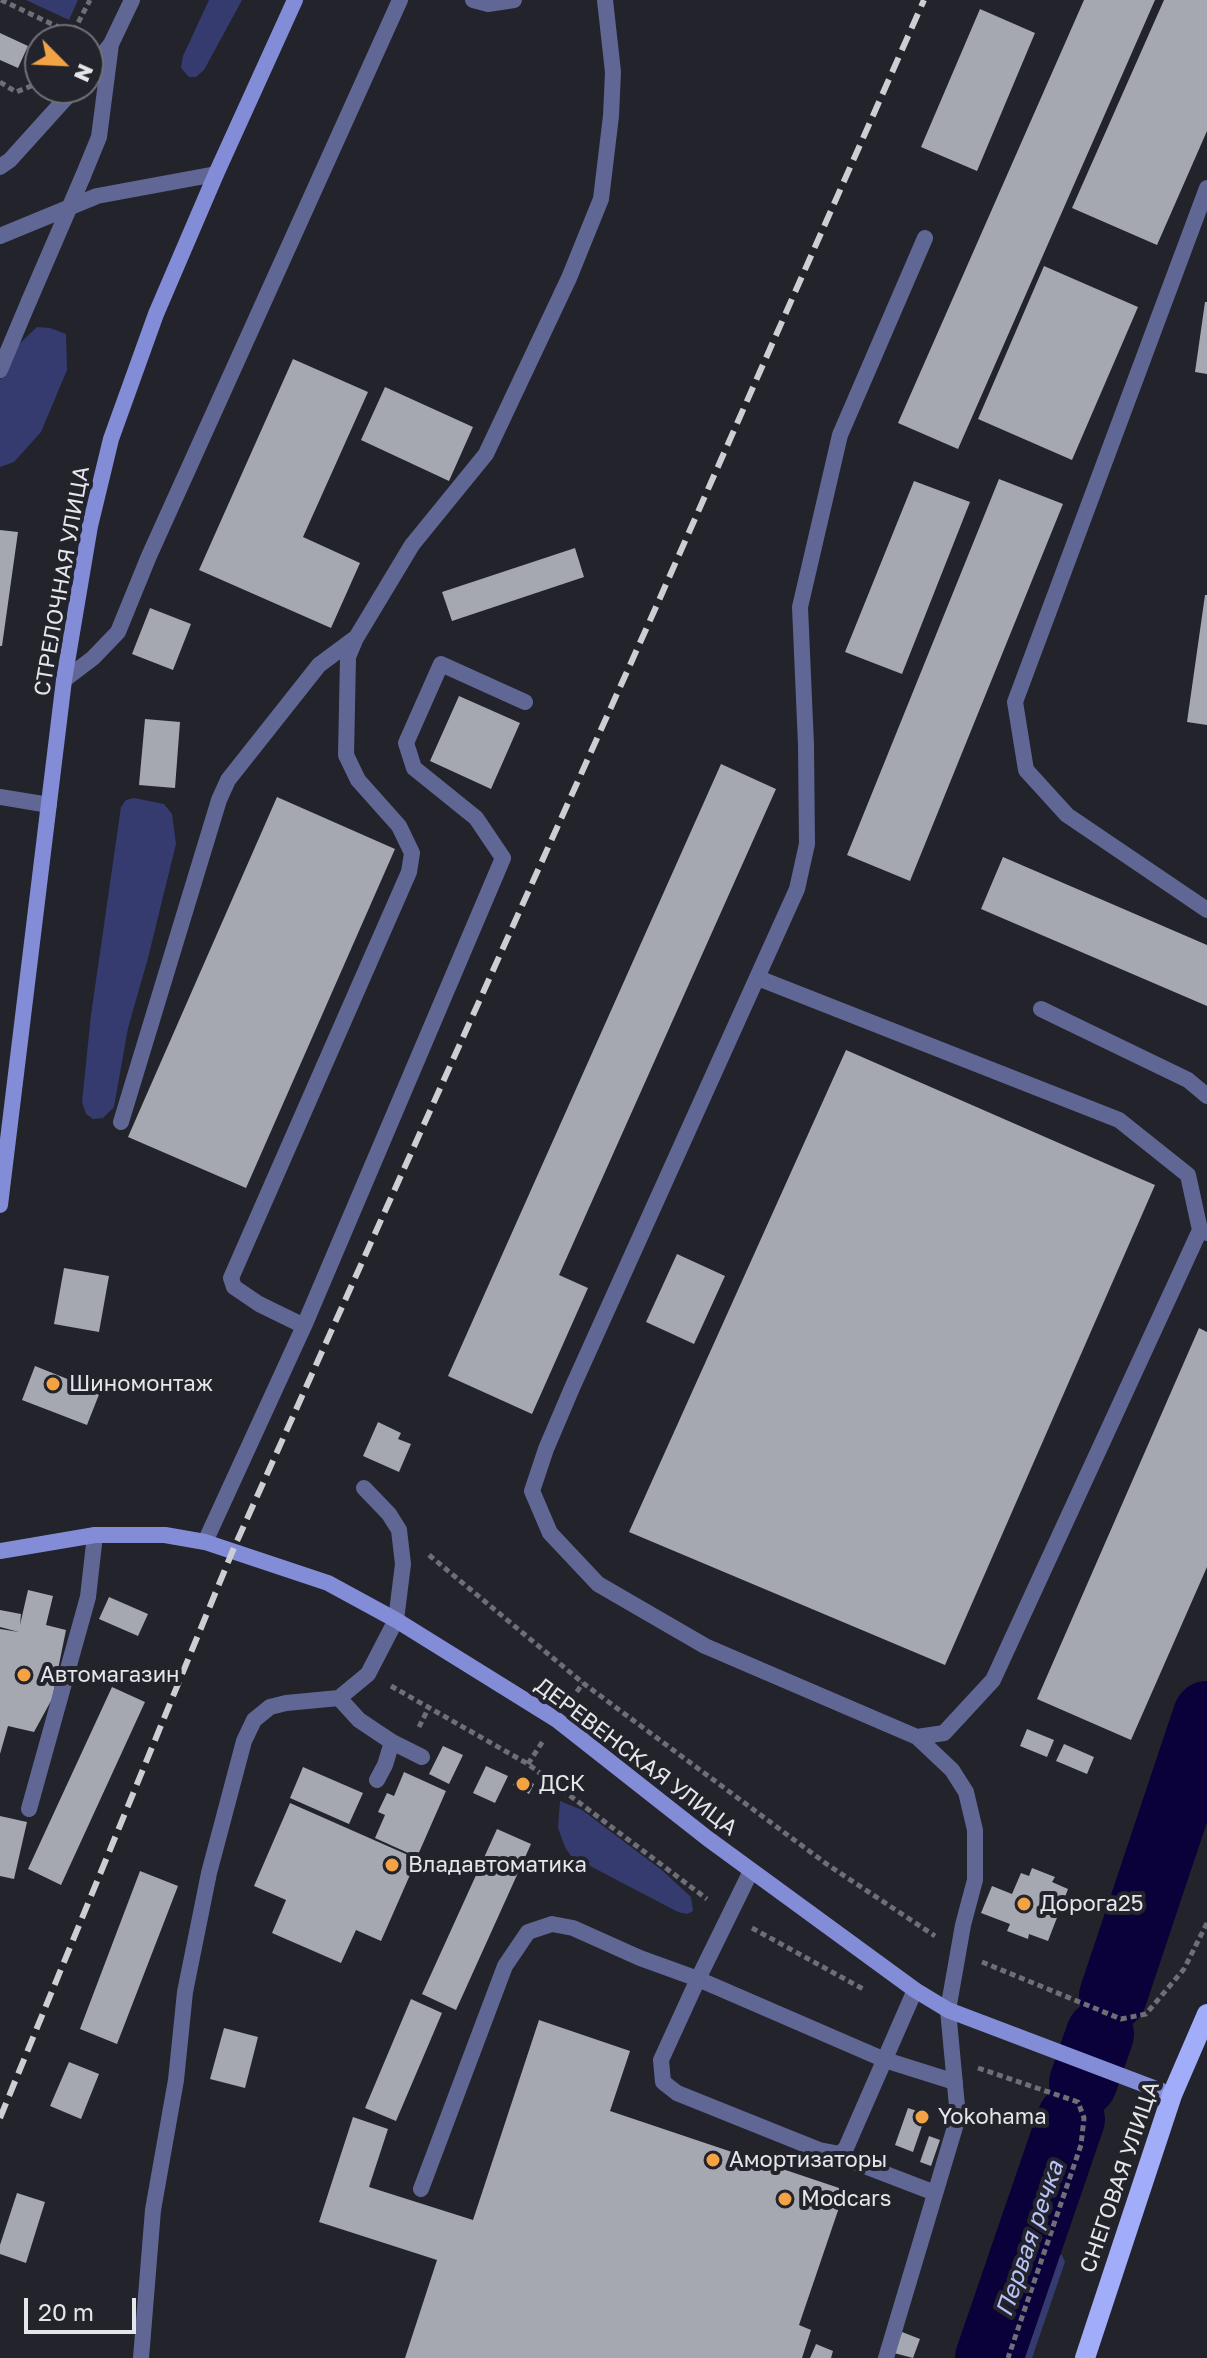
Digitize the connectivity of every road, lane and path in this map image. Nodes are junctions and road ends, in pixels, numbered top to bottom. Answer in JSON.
{"nodes":[{"id":1,"x":1,"y":0,"type":"edge"},
{"id":2,"x":90,"y":0,"type":"edge"},
{"id":3,"x":132,"y":0,"type":"edge"},
{"id":4,"x":295,"y":0,"type":"edge"},
{"id":5,"x":400,"y":0,"type":"edge"},
{"id":6,"x":473,"y":0,"type":"edge"},
{"id":7,"x":514,"y":0,"type":"edge"},
{"id":8,"x":605,"y":0,"type":"edge"},
{"id":9,"x":46,"y":24,"type":"edge"},
{"id":10,"x":78,"y":24,"type":"edge"},
{"id":11,"x":111,"y":44,"type":"junction"},
{"id":12,"x":104,"y":53,"type":"edge"},
{"id":13,"x":0,"y":82,"type":"edge"},
{"id":14,"x":24,"y":89,"type":"edge"},
{"id":15,"x":61,"y":104,"type":"edge"},
{"id":16,"x":0,"y":167,"type":"edge"},
{"id":17,"x":216,"y":174,"type":"junction"},
{"id":18,"x":1207,"y":188,"type":"edge"},
{"id":19,"x":0,"y":236,"type":"edge"},
{"id":20,"x":925,"y":238,"type":"dead end"},
{"id":21,"x":0,"y":370,"type":"edge"},
{"id":22,"x":356,"y":638,"type":"junction"},
{"id":23,"x":64,"y":680,"type":"junction"},
{"id":24,"x":525,"y":702,"type":"dead end"},
{"id":25,"x":0,"y":797,"type":"edge"},
{"id":26,"x":49,"y":805,"type":"junction"},
{"id":27,"x":1207,"y":910,"type":"edge"},
{"id":28,"x":758,"y":978,"type":"junction"},
{"id":29,"x":1041,"y":1009,"type":"dead end"},
{"id":30,"x":1207,"y":1096,"type":"edge"},
{"id":31,"x":121,"y":1122,"type":"dead end"},
{"id":32,"x":0,"y":1205,"type":"edge"},
{"id":33,"x":1203,"y":1231,"type":"edge"},
{"id":34,"x":304,"y":1326,"type":"junction"},
{"id":35,"x":364,"y":1488,"type":"dead end"},
{"id":36,"x":399,"y":1530,"type":"junction"},
{"id":37,"x":95,"y":1535,"type":"junction"},
{"id":38,"x":205,"y":1542,"type":"junction"},
{"id":39,"x":0,"y":1551,"type":"edge"},
{"id":40,"x":396,"y":1620,"type":"junction"},
{"id":41,"x":368,"y":1674,"type":"junction"},
{"id":42,"x":339,"y":1698,"type":"junction"},
{"id":43,"x":917,"y":1737,"type":"junction"},
{"id":44,"x":392,"y":1742,"type":"junction"},
{"id":45,"x":422,"y":1757,"type":"dead end"},
{"id":46,"x":377,"y":1780,"type":"dead end"},
{"id":47,"x":29,"y":1809,"type":"dead end"},
{"id":48,"x":751,"y":1871,"type":"junction"},
{"id":49,"x":729,"y":1915,"type":"junction"},
{"id":50,"x":1207,"y":1923,"type":"edge"},
{"id":51,"x":958,"y":1952,"type":"junction"},
{"id":52,"x":698,"y":1979,"type":"junction"},
{"id":53,"x":915,"y":1990,"type":"junction"},
{"id":54,"x":951,"y":2011,"type":"junction"},
{"id":55,"x":905,"y":2012,"type":"junction"},
{"id":56,"x":1207,"y":2014,"type":"edge"},
{"id":57,"x":953,"y":2059,"type":"junction"},
{"id":58,"x":885,"y":2060,"type":"junction"},
{"id":59,"x":955,"y":2082,"type":"junction"},
{"id":60,"x":1166,"y":2093,"type":"junction"},
{"id":61,"x":831,"y":2153,"type":"junction"},
{"id":62,"x":421,"y":2189,"type":"dead end"},
{"id":63,"x":935,"y":2193,"type":"junction"},
{"id":64,"x":141,"y":2358,"type":"edge"},
{"id":65,"x":886,"y":2358,"type":"edge"},
{"id":66,"x":1008,"y":2358,"type":"edge"},
{"id":67,"x":1085,"y":2358,"type":"edge"}],
"edges":[{"from":1,"to":9,"type":"path"},
{"from":2,"to":10,"type":"path"},
{"from":3,"to":11,"type":"street"},
{"from":4,"to":17,"type":"main road","name":"СТРЕЛОЧНАЯ УЛИЦА"},
{"from":5,"to":23,"type":"street"},
{"from":6,"to":7,"type":"street"},
{"from":8,"to":22,"type":"street"},
{"from":11,"to":12,"type":"street"},
{"from":11,"to":21,"type":"street","bridge":true},
{"from":13,"to":14,"type":"path"},
{"from":15,"to":16,"type":"street"},
{"from":17,"to":19,"type":"street"},
{"from":17,"to":23,"type":"main road","name":"СТРЕЛОЧНАЯ УЛИЦА"},
{"from":18,"to":27,"type":"street"},
{"from":20,"to":28,"type":"street"},
{"from":22,"to":31,"type":"street"},
{"from":22,"to":34,"type":"street"},
{"from":23,"to":26,"type":"main road","name":"СТРЕЛОЧНАЯ УЛИЦА"},
{"from":24,"to":34,"type":"street"},
{"from":25,"to":26,"type":"street"},
{"from":26,"to":32,"type":"main road","name":"СТРЕЛОЧНАЯ УЛИЦА"},
{"from":28,"to":33,"type":"street"},
{"from":28,"to":43,"type":"street"},
{"from":29,"to":30,"type":"street"},
{"from":33,"to":43,"type":"street"},
{"from":34,"to":38,"type":"street"},
{"from":35,"to":36,"type":"street"},
{"from":36,"to":40,"type":"street"},
{"from":36,"to":51,"type":"path"},
{"from":37,"to":38,"type":"main road","name":"ДЕРЕВЕНСКАЯ УЛИЦА"},
{"from":37,"to":39,"type":"main road","name":"ДЕРЕВЕНСКАЯ УЛИЦА"},
{"from":37,"to":47,"type":"street"},
{"from":38,"to":40,"type":"main road","name":"ДЕРЕВЕНСКАЯ УЛИЦА"},
{"from":40,"to":41,"type":"street"},
{"from":40,"to":48,"type":"main road","name":"ДЕРЕВЕНСКАЯ УЛИЦА"},
{"from":41,"to":42,"type":"street"},
{"from":41,"to":49,"type":"path"},
{"from":42,"to":44,"type":"street"},
{"from":42,"to":64,"type":"street"},
{"from":43,"to":51,"type":"street"},
{"from":44,"to":45,"type":"street"},
{"from":44,"to":46,"type":"street"},
{"from":48,"to":49,"type":"street"},
{"from":48,"to":53,"type":"main road","name":"ДЕРЕВЕНСКАЯ УЛИЦА"},
{"from":49,"to":52,"type":"street"},
{"from":49,"to":55,"type":"path"},
{"from":50,"to":51,"type":"path"},
{"from":51,"to":54,"type":"street"},
{"from":52,"to":58,"type":"street"},
{"from":52,"to":61,"type":"street"},
{"from":52,"to":62,"type":"street"},
{"from":53,"to":54,"type":"main road","name":"ДЕРЕВЕНСКАЯ УЛИЦА"},
{"from":53,"to":55,"type":"street"},
{"from":54,"to":57,"type":"street"},
{"from":54,"to":60,"type":"main road","name":"ДЕРЕВЕНСКАЯ УЛИЦА"},
{"from":55,"to":58,"type":"street"},
{"from":56,"to":60,"type":"main road","name":"СНЕГОВАЯ УЛИЦА"},
{"from":57,"to":59,"type":"street"},
{"from":57,"to":66,"type":"path"},
{"from":58,"to":59,"type":"street"},
{"from":58,"to":61,"type":"street"},
{"from":59,"to":63,"type":"street"},
{"from":60,"to":67,"type":"main road","name":"СНЕГОВАЯ УЛИЦА"},
{"from":61,"to":63,"type":"street"},
{"from":63,"to":65,"type":"street"}]}
